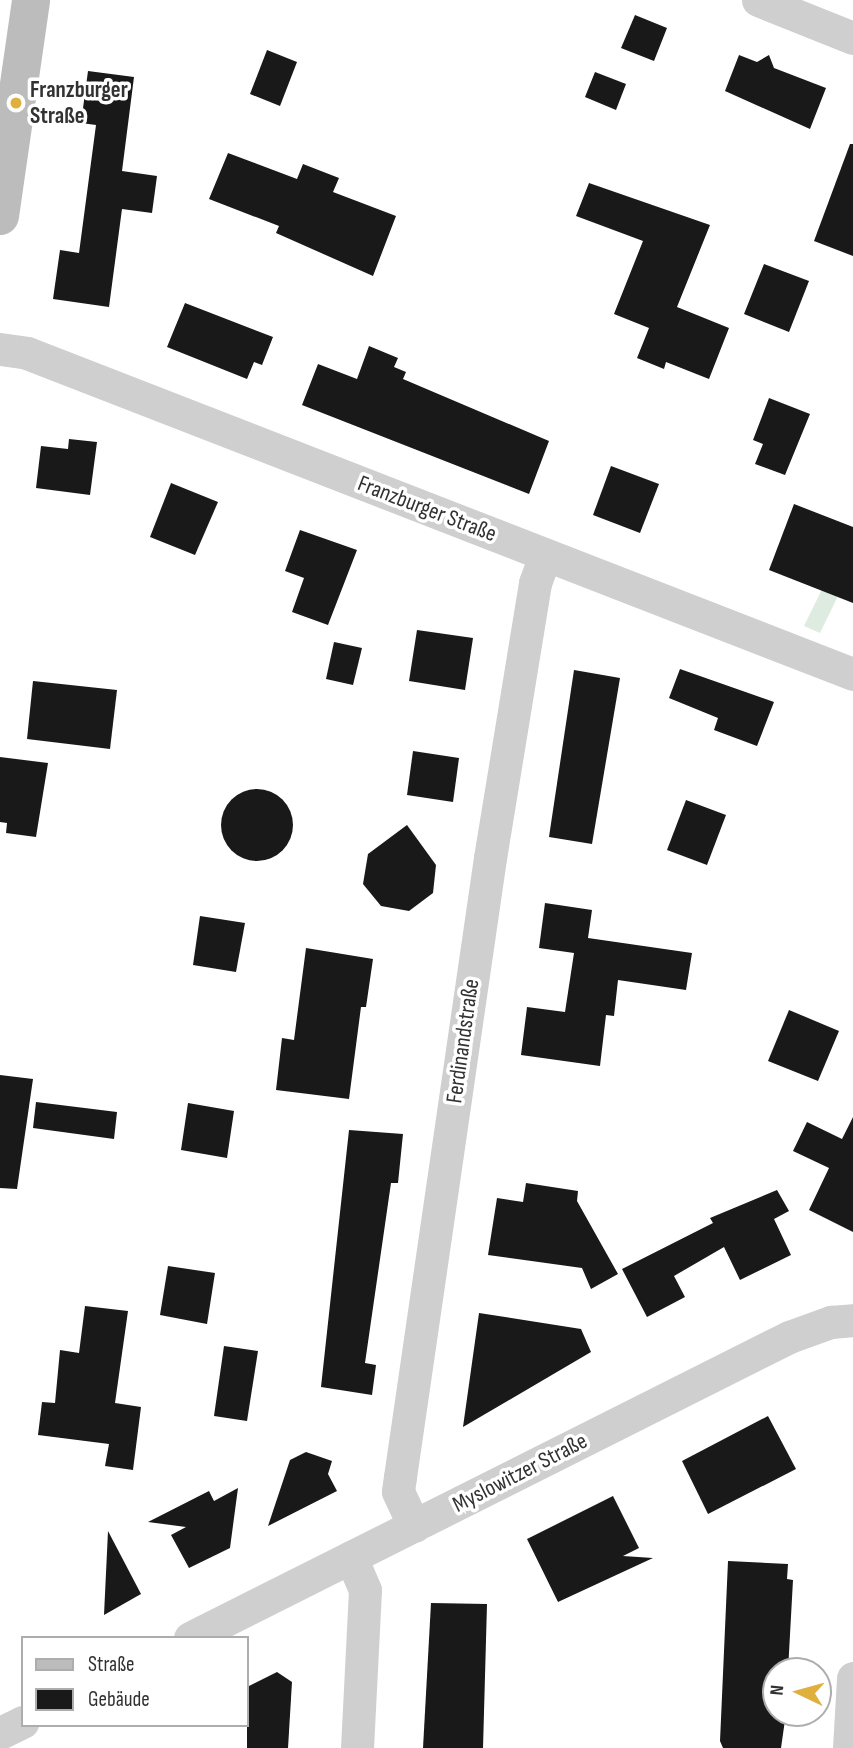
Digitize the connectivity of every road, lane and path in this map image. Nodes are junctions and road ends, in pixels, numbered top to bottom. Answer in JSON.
{"nodes":[{"id":1,"x":31,"y":0,"type":"edge"},
{"id":2,"x":758,"y":0,"type":"edge"},
{"id":3,"x":853,"y":38,"type":"edge"},
{"id":4,"x":0,"y":216,"type":"edge"},
{"id":5,"x":0,"y":349,"type":"edge"},
{"id":6,"x":545,"y":555,"type":"junction"},
{"id":7,"x":853,"y":674,"type":"edge"},
{"id":8,"x":853,"y":1320,"type":"edge"},
{"id":9,"x":414,"y":1526,"type":"junction"},
{"id":10,"x":351,"y":1557,"type":"junction"},
{"id":11,"x":194,"y":1636,"type":"edge"},
{"id":12,"x":853,"y":1678,"type":"edge"},
{"id":13,"x":21,"y":1723,"type":"edge"},
{"id":14,"x":0,"y":1733,"type":"edge"},
{"id":15,"x":357,"y":1748,"type":"edge"},
{"id":16,"x":849,"y":1748,"type":"edge"}],
"edges":[{"from":1,"to":4,"type":"street"},
{"from":2,"to":3,"type":"street"},
{"from":5,"to":6,"type":"street","name":"Franzburger Straße"},
{"from":6,"to":7,"type":"street","name":"Franzburger Straße"},
{"from":6,"to":9,"type":"street","name":"Ferdinandstraße"},
{"from":8,"to":9,"type":"street","name":"Myslowitzer Straße"},
{"from":9,"to":10,"type":"street","name":"Myslowitzer Straße"},
{"from":10,"to":11,"type":"street","name":"Myslowitzer Straße"},
{"from":10,"to":15,"type":"street"},
{"from":12,"to":16,"type":"street"},
{"from":13,"to":14,"type":"street"}]}
